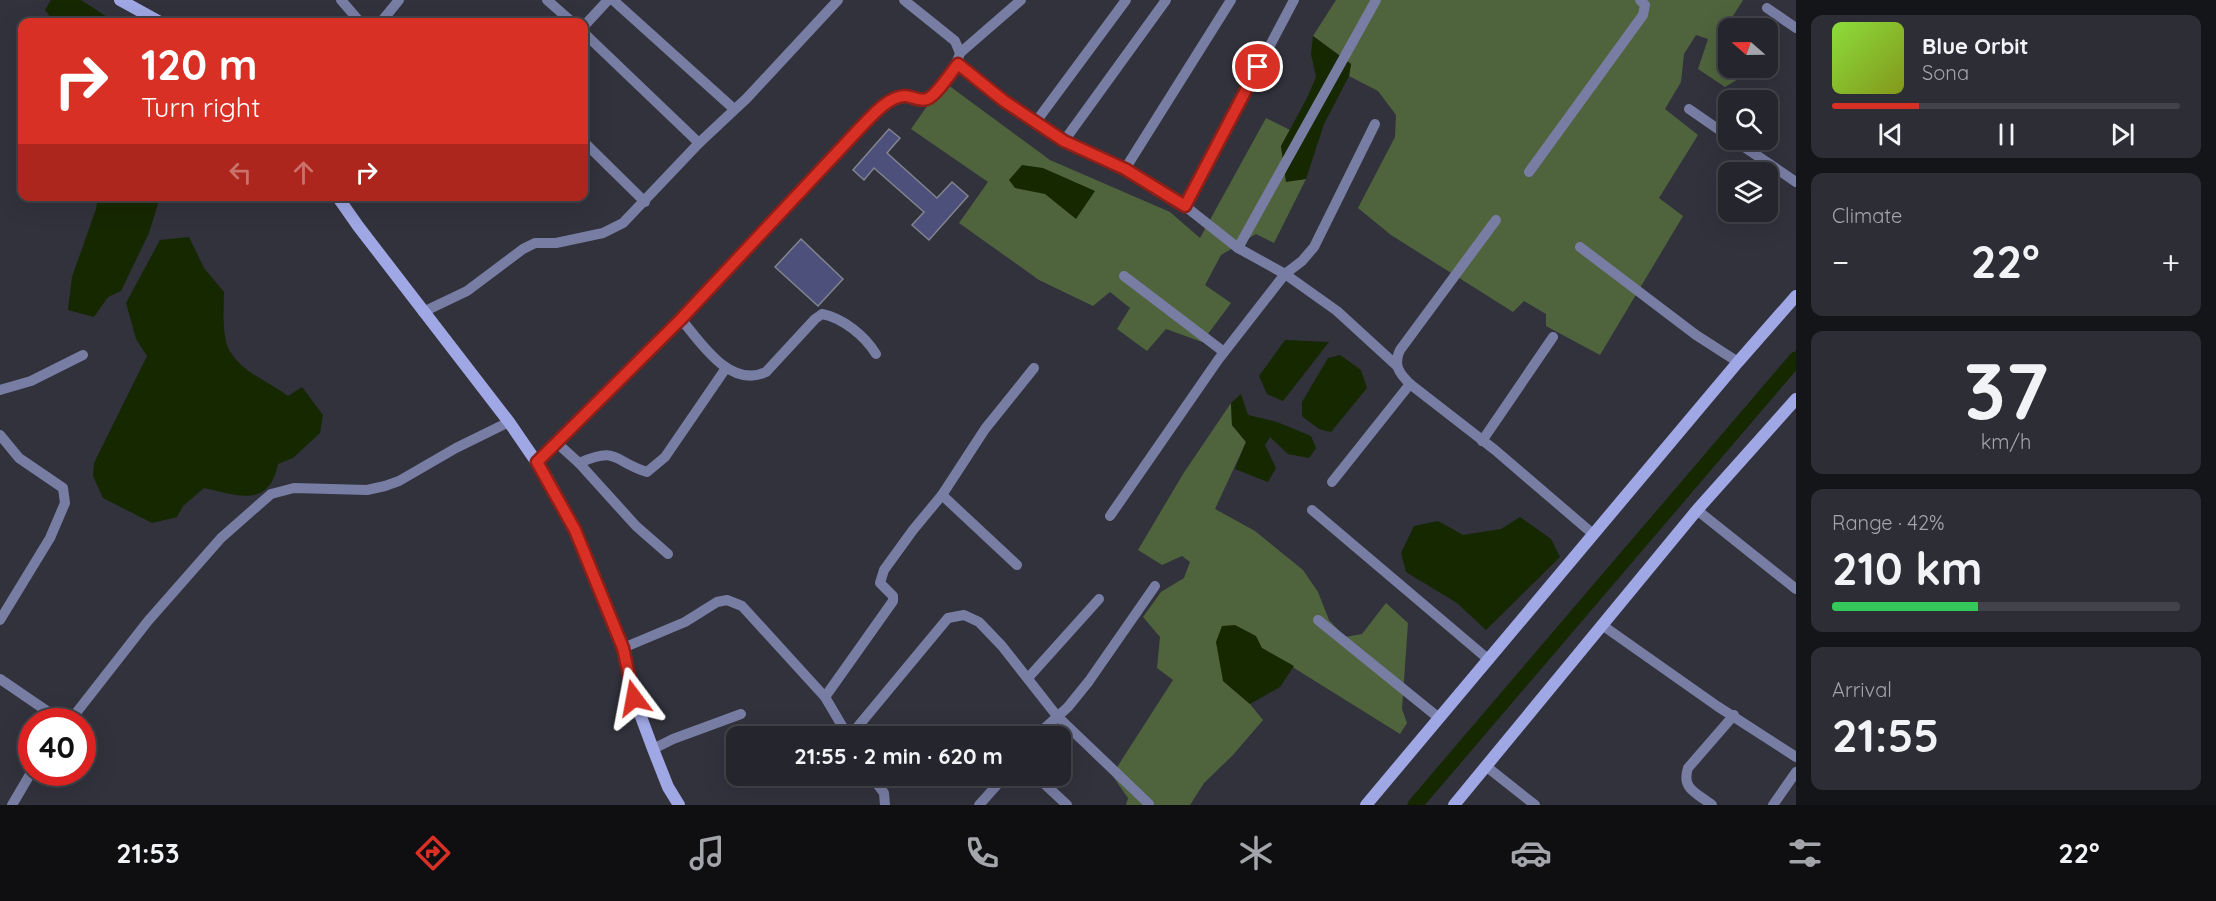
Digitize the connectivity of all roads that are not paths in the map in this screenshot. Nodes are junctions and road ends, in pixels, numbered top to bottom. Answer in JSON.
{"nodes":[{"id":1,"x":120,"y":0,"type":"edge"},
{"id":2,"x":341,"y":0,"type":"edge"},
{"id":3,"x":399,"y":0,"type":"edge"},
{"id":4,"x":547,"y":0,"type":"edge"},
{"id":5,"x":608,"y":0,"type":"edge"},
{"id":6,"x":613,"y":0,"type":"edge"},
{"id":7,"x":838,"y":0,"type":"edge"},
{"id":8,"x":904,"y":0,"type":"edge"},
{"id":9,"x":1021,"y":0,"type":"edge"},
{"id":10,"x":1126,"y":0,"type":"edge"},
{"id":11,"x":1166,"y":0,"type":"edge"},
{"id":12,"x":1231,"y":0,"type":"edge"},
{"id":13,"x":1294,"y":0,"type":"edge"},
{"id":14,"x":1376,"y":0,"type":"edge"},
{"id":15,"x":1640,"y":0,"type":"edge"},
{"id":16,"x":1767,"y":8,"type":"dead end"},
{"id":17,"x":153,"y":18,"type":"edge"},
{"id":18,"x":357,"y":18,"type":"edge"},
{"id":19,"x":384,"y":18,"type":"edge"},
{"id":20,"x":567,"y":18,"type":"edge"},
{"id":21,"x":588,"y":22,"type":"edge"},
{"id":22,"x":1796,"y":28,"type":"edge"},
{"id":23,"x":588,"y":37,"type":"edge"},
{"id":24,"x":959,"y":59,"type":"junction"},
{"id":25,"x":1689,"y":109,"type":"dead end"},
{"id":26,"x":734,"y":110,"type":"junction"},
{"id":27,"x":1035,"y":123,"type":"junction"},
{"id":28,"x":1375,"y":124,"type":"dead end"},
{"id":29,"x":1718,"y":129,"type":"edge"},
{"id":30,"x":1064,"y":141,"type":"junction"},
{"id":31,"x":699,"y":143,"type":"junction"},
{"id":32,"x":588,"y":146,"type":"edge"},
{"id":33,"x":1749,"y":150,"type":"edge"},
{"id":34,"x":1125,"y":169,"type":"junction"},
{"id":35,"x":1529,"y":172,"type":"dead end"},
{"id":36,"x":1796,"y":182,"type":"edge"},
{"id":37,"x":341,"y":201,"type":"edge"},
{"id":38,"x":645,"y":202,"type":"junction"},
{"id":39,"x":1185,"y":206,"type":"junction"},
{"id":40,"x":1496,"y":220,"type":"dead end"},
{"id":41,"x":1239,"y":248,"type":"junction"},
{"id":42,"x":1580,"y":248,"type":"dead end"},
{"id":43,"x":1285,"y":274,"type":"junction"},
{"id":44,"x":1124,"y":276,"type":"dead end"},
{"id":45,"x":1796,"y":296,"type":"edge"},
{"id":46,"x":423,"y":312,"type":"junction"},
{"id":47,"x":681,"y":319,"type":"junction"},
{"id":48,"x":1553,"y":337,"type":"dead end"},
{"id":49,"x":1224,"y":352,"type":"junction"},
{"id":50,"x":876,"y":354,"type":"dead end"},
{"id":51,"x":83,"y":355,"type":"dead end"},
{"id":52,"x":1738,"y":362,"type":"junction"},
{"id":53,"x":1396,"y":366,"type":"junction"},
{"id":54,"x":726,"y":368,"type":"junction"},
{"id":55,"x":1034,"y":368,"type":"dead end"},
{"id":56,"x":1410,"y":384,"type":"junction"},
{"id":57,"x":0,"y":390,"type":"edge"},
{"id":58,"x":1796,"y":399,"type":"edge"},
{"id":59,"x":509,"y":422,"type":"junction"},
{"id":60,"x":0,"y":436,"type":"edge"},
{"id":61,"x":1482,"y":441,"type":"junction"},
{"id":62,"x":557,"y":443,"type":"junction"},
{"id":63,"x":537,"y":462,"type":"junction"},
{"id":64,"x":579,"y":463,"type":"junction"},
{"id":65,"x":1332,"y":482,"type":"dead end"},
{"id":66,"x":942,"y":495,"type":"junction"},
{"id":67,"x":1312,"y":510,"type":"dead end"},
{"id":68,"x":1697,"y":510,"type":"junction"},
{"id":69,"x":1110,"y":516,"type":"dead end"},
{"id":70,"x":1593,"y":534,"type":"junction"},
{"id":71,"x":668,"y":554,"type":"dead end"},
{"id":72,"x":1017,"y":565,"type":"dead end"},
{"id":73,"x":1155,"y":586,"type":"dead end"},
{"id":74,"x":1796,"y":589,"type":"edge"},
{"id":75,"x":1098,"y":599,"type":"dead end"},
{"id":76,"x":0,"y":620,"type":"edge"},
{"id":77,"x":1318,"y":620,"type":"dead end"},
{"id":78,"x":1602,"y":625,"type":"junction"},
{"id":79,"x":623,"y":648,"type":"junction"},
{"id":80,"x":1489,"y":660,"type":"junction"},
{"id":81,"x":1028,"y":678,"type":"junction"},
{"id":82,"x":0,"y":679,"type":"edge"},
{"id":83,"x":825,"y":698,"type":"junction"},
{"id":84,"x":46,"y":708,"type":"edge"},
{"id":85,"x":80,"y":708,"type":"edge"},
{"id":86,"x":741,"y":714,"type":"dead end"},
{"id":87,"x":1734,"y":715,"type":"junction"},
{"id":88,"x":1057,"y":716,"type":"junction"},
{"id":89,"x":1439,"y":718,"type":"junction"},
{"id":90,"x":843,"y":726,"type":"edge"},
{"id":91,"x":857,"y":726,"type":"edge"},
{"id":92,"x":1046,"y":726,"type":"edge"},
{"id":93,"x":653,"y":749,"type":"junction"},
{"id":94,"x":1796,"y":757,"type":"edge"},
{"id":95,"x":1486,"y":767,"type":"junction"},
{"id":96,"x":1796,"y":772,"type":"edge"},
{"id":97,"x":23,"y":786,"type":"edge"},
{"id":98,"x":879,"y":786,"type":"edge"},
{"id":99,"x":996,"y":786,"type":"edge"},
{"id":100,"x":1047,"y":786,"type":"edge"},
{"id":101,"x":1149,"y":804,"type":"edge"},
{"id":102,"x":12,"y":805,"type":"edge"},
{"id":103,"x":679,"y":805,"type":"edge"},
{"id":104,"x":885,"y":805,"type":"edge"},
{"id":105,"x":979,"y":805,"type":"edge"},
{"id":106,"x":1067,"y":805,"type":"edge"},
{"id":107,"x":1366,"y":805,"type":"edge"},
{"id":108,"x":1454,"y":805,"type":"edge"},
{"id":109,"x":1535,"y":805,"type":"edge"},
{"id":110,"x":1712,"y":805,"type":"edge"},
{"id":111,"x":1773,"y":805,"type":"edge"}],
"edges":[{"from":1,"to":17,"type":"street"},
{"from":2,"to":18,"type":"street"},
{"from":3,"to":19,"type":"street"},
{"from":4,"to":20,"type":"street"},
{"from":5,"to":21,"type":"street"},
{"from":6,"to":26,"type":"street"},
{"from":7,"to":26,"type":"street"},
{"from":8,"to":24,"type":"street"},
{"from":9,"to":24,"type":"street"},
{"from":10,"to":27,"type":"street"},
{"from":11,"to":30,"type":"street"},
{"from":12,"to":34,"type":"street"},
{"from":13,"to":39,"type":"street"},
{"from":14,"to":41,"type":"street"},
{"from":15,"to":35,"type":"street"},
{"from":16,"to":22,"type":"street"},
{"from":23,"to":31,"type":"street"},
{"from":24,"to":27,"type":"street"},
{"from":24,"to":47,"type":"street"},
{"from":25,"to":29,"type":"street"},
{"from":26,"to":31,"type":"street"},
{"from":27,"to":30,"type":"street"},
{"from":28,"to":43,"type":"street"},
{"from":30,"to":34,"type":"street"},
{"from":31,"to":38,"type":"street"},
{"from":32,"to":38,"type":"street"},
{"from":33,"to":36,"type":"street"},
{"from":34,"to":39,"type":"street"},
{"from":37,"to":46,"type":"street"},
{"from":38,"to":46,"type":"street"},
{"from":39,"to":41,"type":"street"},
{"from":40,"to":53,"type":"street"},
{"from":41,"to":43,"type":"street"},
{"from":42,"to":52,"type":"street"},
{"from":43,"to":49,"type":"street"},
{"from":43,"to":53,"type":"street"},
{"from":44,"to":49,"type":"street"},
{"from":45,"to":52,"type":"street"},
{"from":46,"to":59,"type":"street"},
{"from":47,"to":54,"type":"street"},
{"from":47,"to":62,"type":"street"},
{"from":48,"to":61,"type":"street"},
{"from":49,"to":69,"type":"street"},
{"from":50,"to":54,"type":"street"},
{"from":51,"to":57,"type":"street"},
{"from":52,"to":70,"type":"street"},
{"from":53,"to":56,"type":"street"},
{"from":54,"to":64,"type":"street"},
{"from":55,"to":66,"type":"street"},
{"from":56,"to":61,"type":"street"},
{"from":56,"to":65,"type":"street"},
{"from":58,"to":68,"type":"street"},
{"from":59,"to":63,"type":"street"},
{"from":59,"to":85,"type":"street"},
{"from":60,"to":76,"type":"street"},
{"from":61,"to":70,"type":"street"},
{"from":62,"to":63,"type":"street"},
{"from":62,"to":64,"type":"street"},
{"from":63,"to":79,"type":"street"},
{"from":64,"to":71,"type":"street"},
{"from":66,"to":72,"type":"street"},
{"from":66,"to":83,"type":"street"},
{"from":67,"to":80,"type":"street"},
{"from":68,"to":74,"type":"street"},
{"from":68,"to":78,"type":"street"},
{"from":70,"to":80,"type":"street"},
{"from":73,"to":88,"type":"street"},
{"from":75,"to":81,"type":"street"},
{"from":77,"to":89,"type":"street"},
{"from":78,"to":87,"type":"street"},
{"from":78,"to":95,"type":"street"},
{"from":79,"to":83,"type":"street"},
{"from":79,"to":93,"type":"street"},
{"from":80,"to":89,"type":"street"},
{"from":81,"to":88,"type":"street"},
{"from":81,"to":91,"type":"street"},
{"from":82,"to":84,"type":"street"},
{"from":83,"to":90,"type":"street"},
{"from":86,"to":93,"type":"street"},
{"from":87,"to":94,"type":"street"},
{"from":87,"to":110,"type":"street"},
{"from":88,"to":92,"type":"street"},
{"from":88,"to":101,"type":"street"},
{"from":89,"to":107,"type":"street"},
{"from":93,"to":103,"type":"street"},
{"from":95,"to":108,"type":"street"},
{"from":95,"to":109,"type":"street"},
{"from":96,"to":111,"type":"street"},
{"from":97,"to":102,"type":"street"},
{"from":98,"to":104,"type":"street"},
{"from":99,"to":105,"type":"street"},
{"from":100,"to":106,"type":"street"}]}
